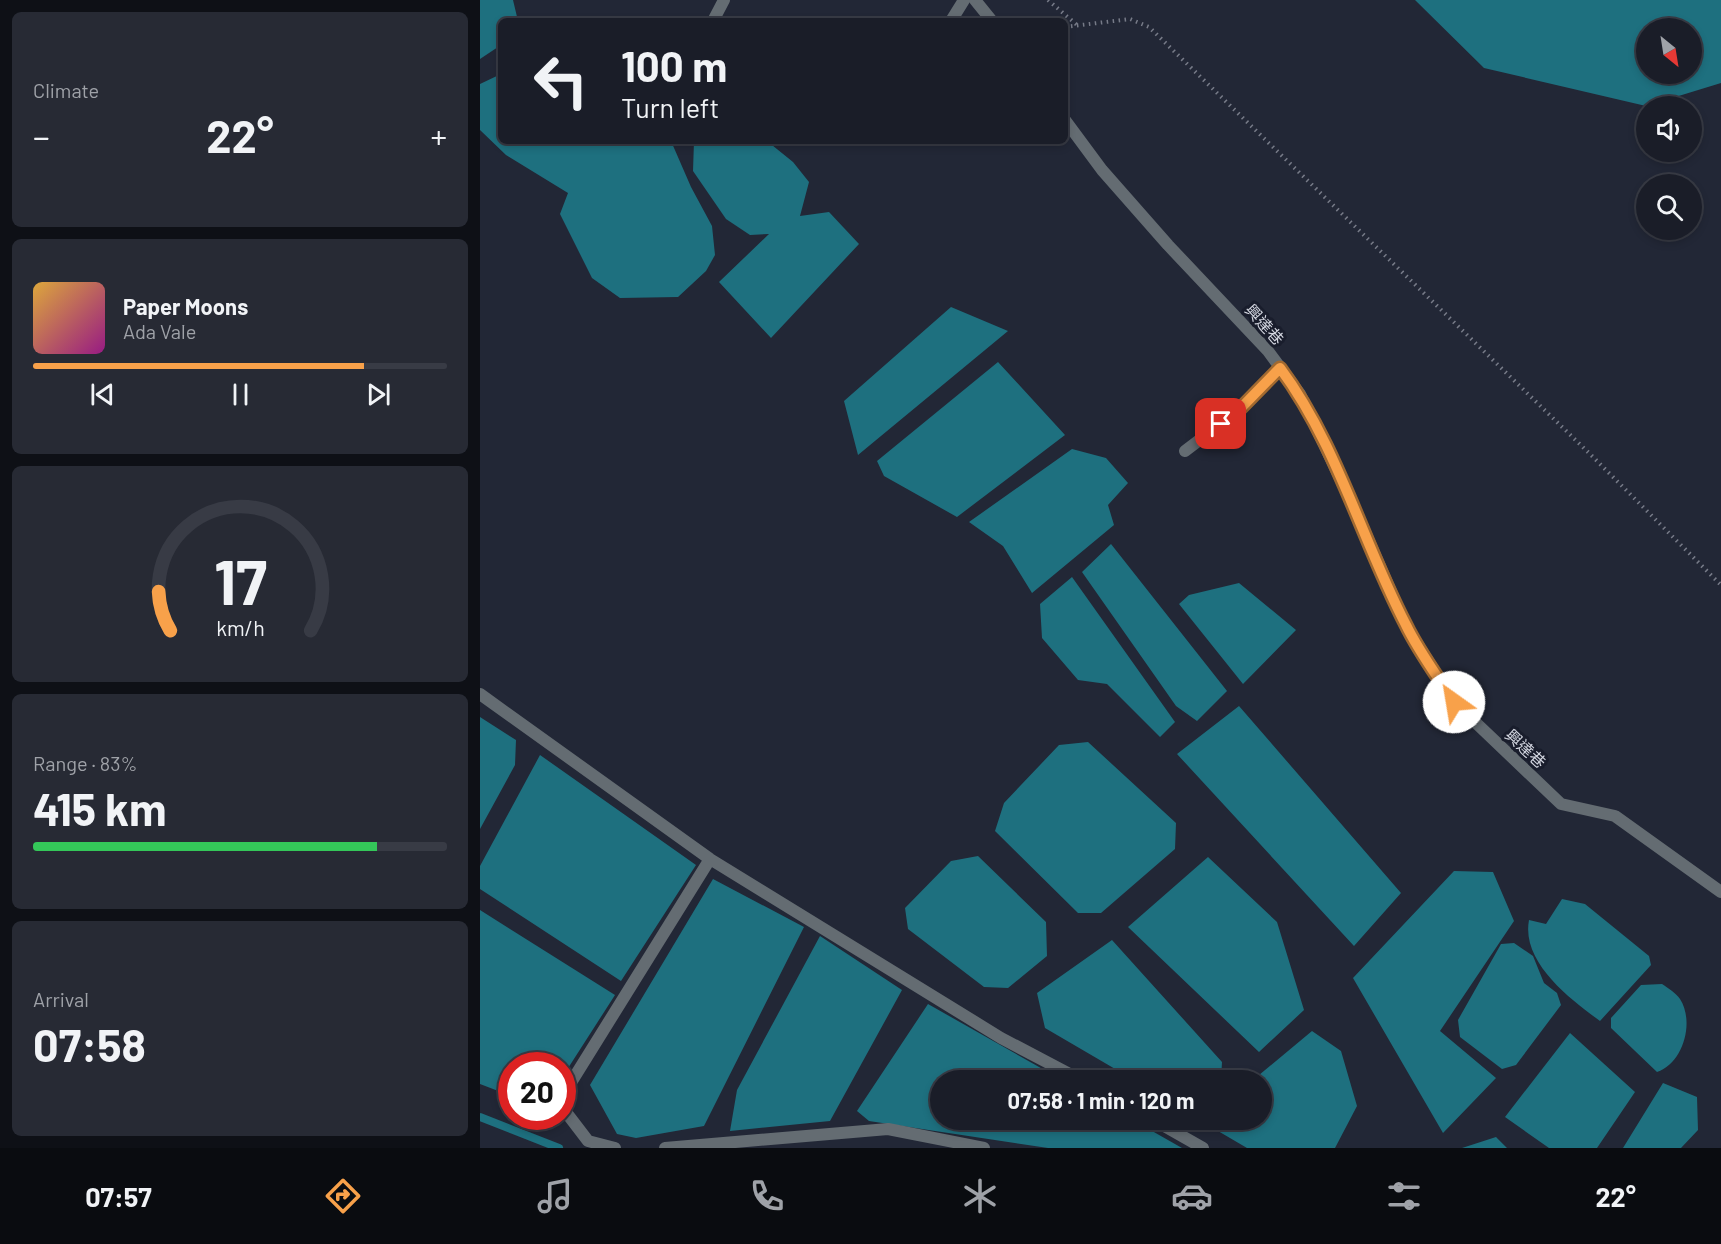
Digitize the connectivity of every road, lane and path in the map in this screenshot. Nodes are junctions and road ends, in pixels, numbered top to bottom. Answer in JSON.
{"nodes":[{"id":1,"x":724,"y":0,"type":"edge"},
{"id":2,"x":964,"y":0,"type":"edge"},
{"id":3,"x":975,"y":0,"type":"edge"},
{"id":4,"x":1048,"y":0,"type":"edge"},
{"id":5,"x":715,"y":18,"type":"edge"},
{"id":6,"x":953,"y":18,"type":"edge"},
{"id":7,"x":990,"y":18,"type":"edge"},
{"id":8,"x":1078,"y":26,"type":"junction"},
{"id":9,"x":1068,"y":27,"type":"edge"},
{"id":10,"x":1068,"y":124,"type":"edge"},
{"id":11,"x":1280,"y":368,"type":"junction"},
{"id":12,"x":1185,"y":452,"type":"dead end"},
{"id":13,"x":1721,"y":585,"type":"edge"},
{"id":14,"x":480,"y":694,"type":"edge"},
{"id":15,"x":710,"y":859,"type":"junction"},
{"id":16,"x":1721,"y":892,"type":"edge"},
{"id":17,"x":1062,"y":1070,"type":"edge"},
{"id":18,"x":576,"y":1074,"type":"edge"},
{"id":19,"x":576,"y":1125,"type":"edge"},
{"id":20,"x":1171,"y":1130,"type":"edge"},
{"id":21,"x":615,"y":1148,"type":"edge"},
{"id":22,"x":666,"y":1148,"type":"edge"},
{"id":23,"x":984,"y":1148,"type":"edge"},
{"id":24,"x":1203,"y":1148,"type":"edge"}],
"edges":[{"from":1,"to":5,"type":"street"},
{"from":2,"to":6,"type":"street"},
{"from":3,"to":7,"type":"street"},
{"from":4,"to":8,"type":"path"},
{"from":8,"to":9,"type":"path"},
{"from":8,"to":13,"type":"path"},
{"from":10,"to":11,"type":"street","name":"興達巷"},
{"from":11,"to":12,"type":"street"},
{"from":11,"to":16,"type":"street","name":"興達巷"},
{"from":14,"to":15,"type":"street"},
{"from":15,"to":17,"type":"street"},
{"from":15,"to":18,"type":"street"},
{"from":19,"to":21,"type":"street"},
{"from":20,"to":24,"type":"street"},
{"from":22,"to":23,"type":"street"}]}
